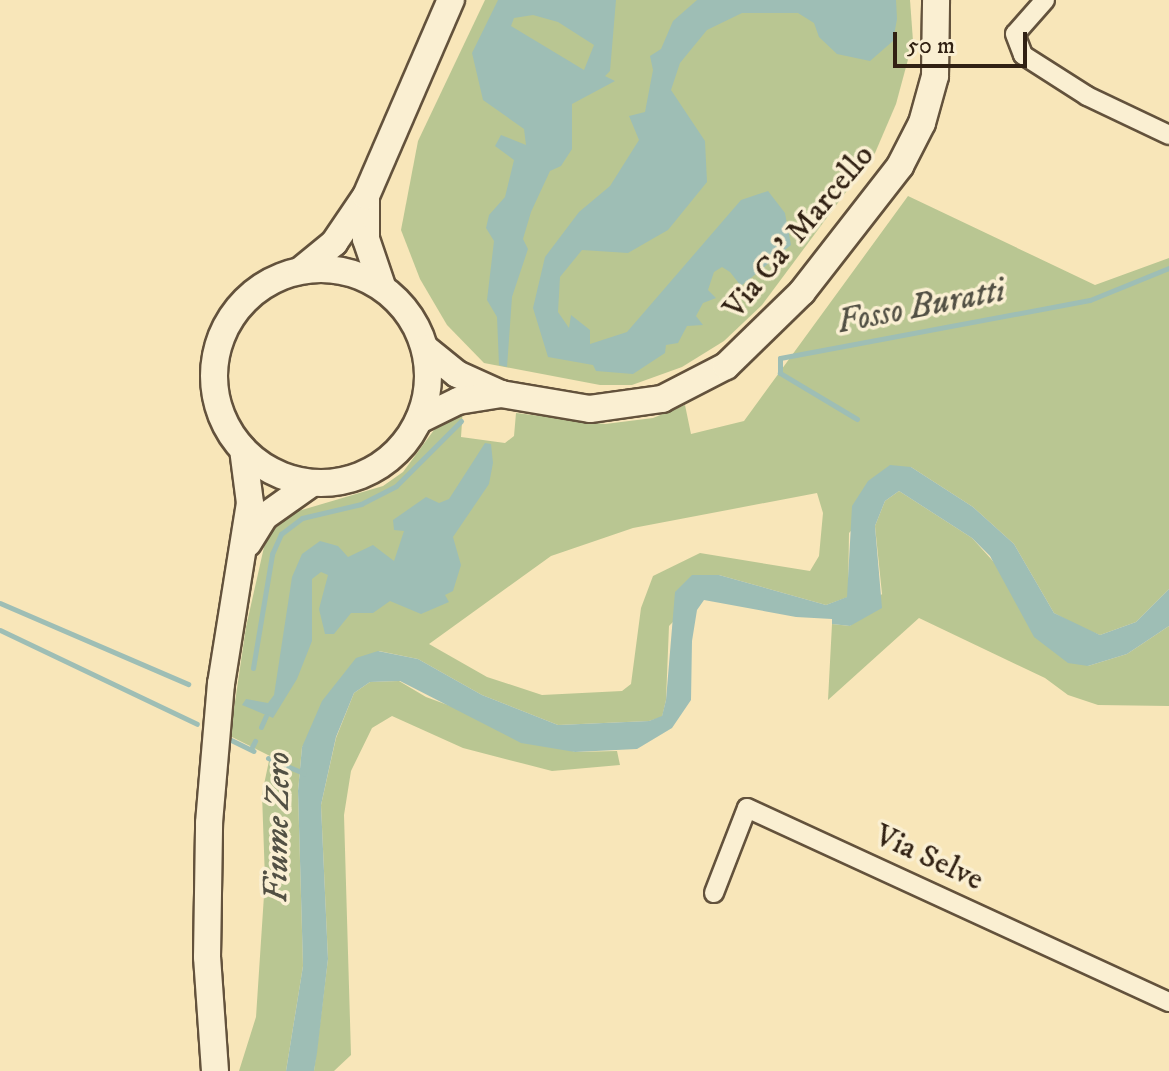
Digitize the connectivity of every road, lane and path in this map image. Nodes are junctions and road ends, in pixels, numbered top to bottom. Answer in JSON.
{"nodes":[{"id":1,"x":451,"y":0,"type":"edge"},
{"id":2,"x":936,"y":0,"type":"edge"},
{"id":3,"x":1045,"y":0,"type":"edge"},
{"id":4,"x":1169,"y":135,"type":"edge"},
{"id":5,"x":366,"y":196,"type":"junction"},
{"id":6,"x":301,"y":270,"type":"junction"},
{"id":7,"x":382,"y":286,"type":"junction"},
{"id":8,"x":425,"y":348,"type":"junction"},
{"id":9,"x":501,"y":394,"type":"junction"},
{"id":10,"x":419,"y":420,"type":"junction"},
{"id":11,"x":243,"y":449,"type":"junction"},
{"id":12,"x":312,"y":483,"type":"junction"},
{"id":13,"x":246,"y":546,"type":"junction"},
{"id":14,"x":714,"y":893,"type":"dead end"},
{"id":15,"x":1169,"y":1002,"type":"edge"},
{"id":16,"x":215,"y":1071,"type":"edge"}],
"edges":[{"from":1,"to":5,"type":"main road","name":"Via Ca' Marcello"},
{"from":2,"to":9,"type":"main road","name":"Via Ca' Marcello"},
{"from":3,"to":4,"type":"street"},
{"from":5,"to":6,"type":"main road","name":"Via Ca' Marcello"},
{"from":5,"to":7,"type":"main road","name":"Via Ca' Marcello"},
{"from":6,"to":7,"type":"main road","name":"Via Ca' Marcello"},
{"from":6,"to":11,"type":"main road","name":"Via Ca' Marcello"},
{"from":7,"to":8,"type":"main road","name":"Via Ca' Marcello"},
{"from":8,"to":9,"type":"main road","name":"Via Ca' Marcello"},
{"from":8,"to":10,"type":"main road","name":"Via Ca' Marcello"},
{"from":9,"to":10,"type":"main road","name":"Via Ca' Marcello"},
{"from":10,"to":12,"type":"main road","name":"Via Ca' Marcello"},
{"from":11,"to":12,"type":"main road","name":"Via Ca' Marcello"},
{"from":11,"to":13,"type":"main road"},
{"from":12,"to":13,"type":"main road"},
{"from":13,"to":16,"type":"main road"},
{"from":14,"to":15,"type":"street","name":"Via Selve"}]}
